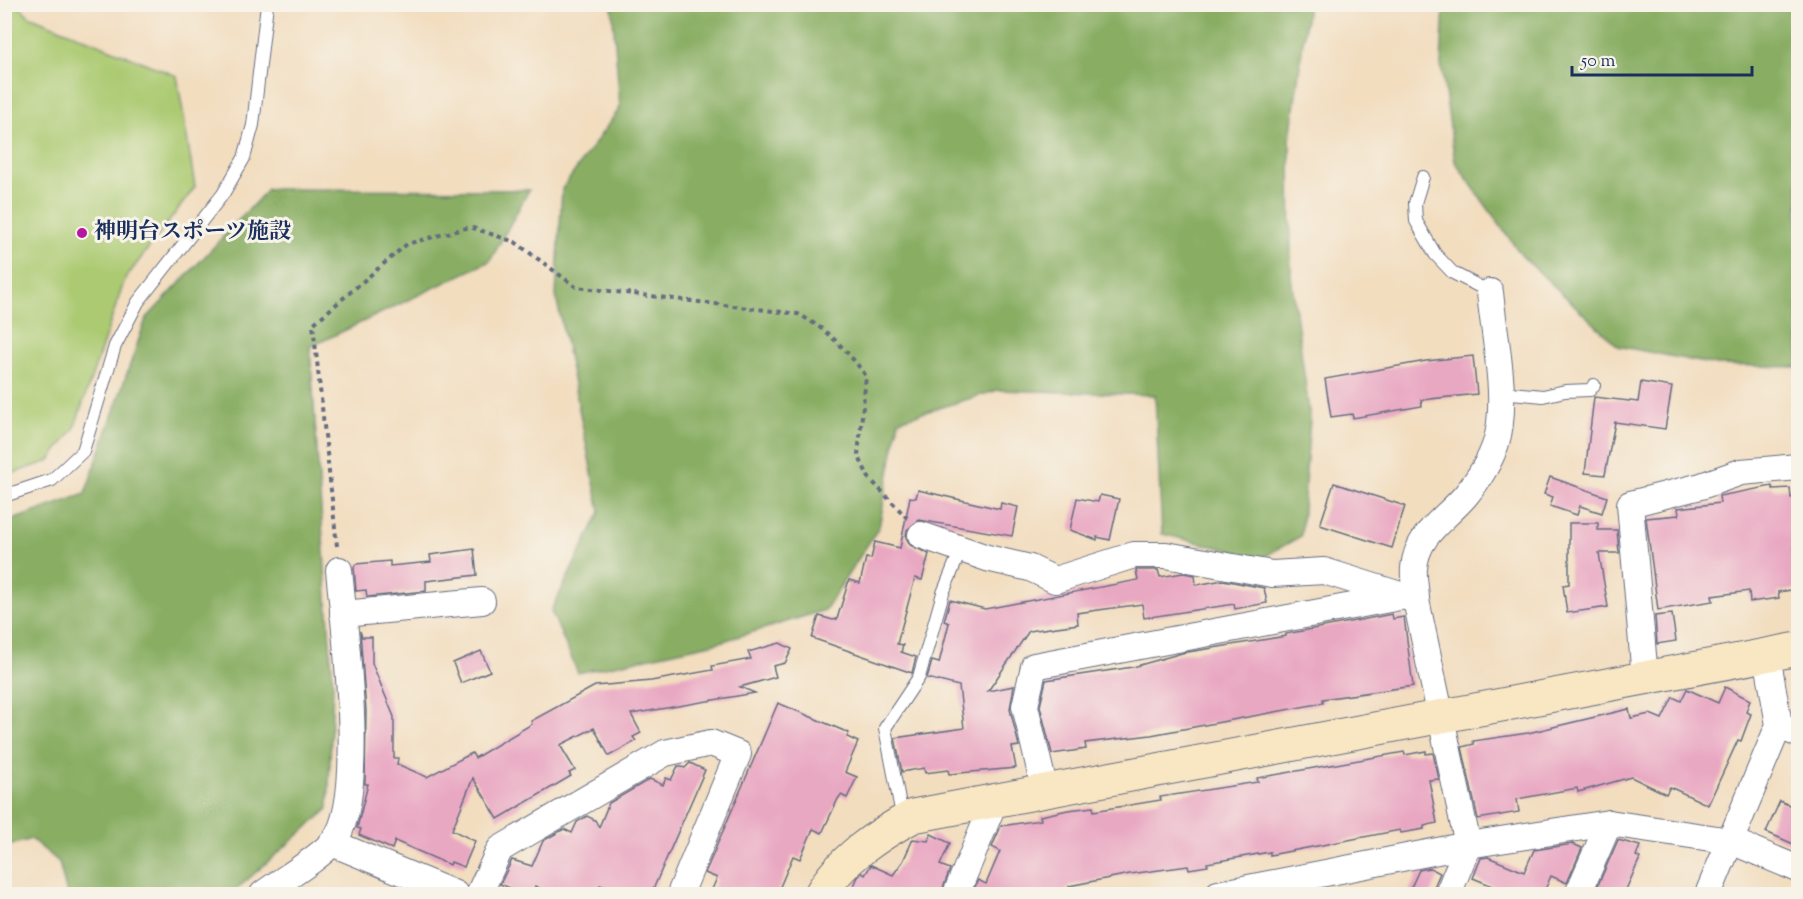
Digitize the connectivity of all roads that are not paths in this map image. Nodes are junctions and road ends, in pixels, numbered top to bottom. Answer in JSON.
{"nodes":[{"id":1,"x":267,"y":4,"type":"edge"},
{"id":2,"x":1423,"y":177,"type":"dead end"},
{"id":3,"x":1490,"y":292,"type":"joint"},
{"id":4,"x":1594,"y":385,"type":"dead end"},
{"id":5,"x":1500,"y":392,"type":"junction"},
{"id":6,"x":1798,"y":467,"type":"edge"},
{"id":7,"x":4,"y":496,"type":"edge"},
{"id":8,"x":921,"y":535,"type":"road end"},
{"id":9,"x":961,"y":549,"type":"junction"},
{"id":10,"x":339,"y":570,"type":"road end"},
{"id":11,"x":1409,"y":598,"type":"junction"},
{"id":12,"x":483,"y":601,"type":"dead end"},
{"id":13,"x":343,"y":614,"type":"junction"},
{"id":14,"x":1798,"y":650,"type":"edge"},
{"id":15,"x":1767,"y":655,"type":"junction"},
{"id":16,"x":1645,"y":678,"type":"junction"},
{"id":17,"x":1443,"y":715,"type":"junction"},
{"id":18,"x":1789,"y":729,"type":"edge"},
{"id":19,"x":1045,"y":791,"type":"junction"},
{"id":20,"x":995,"y":800,"type":"junction"},
{"id":21,"x":903,"y":822,"type":"junction"},
{"id":22,"x":1608,"y":823,"type":"junction"},
{"id":23,"x":1731,"y":841,"type":"junction"},
{"id":24,"x":332,"y":843,"type":"junction"},
{"id":25,"x":1468,"y":845,"type":"junction"},
{"id":26,"x":1798,"y":869,"type":"edge"},
{"id":27,"x":1329,"y":883,"type":"edge"},
{"id":28,"x":263,"y":894,"type":"edge"},
{"id":29,"x":455,"y":894,"type":"edge"},
{"id":30,"x":479,"y":894,"type":"edge"},
{"id":31,"x":680,"y":894,"type":"edge"},
{"id":32,"x":821,"y":894,"type":"edge"},
{"id":33,"x":956,"y":894,"type":"edge"},
{"id":34,"x":1218,"y":894,"type":"edge"},
{"id":35,"x":1448,"y":894,"type":"edge"},
{"id":36,"x":1578,"y":894,"type":"edge"},
{"id":37,"x":1708,"y":894,"type":"edge"}],
"edges":[{"from":1,"to":7,"type":"lane"},
{"from":2,"to":3,"type":"lane"},
{"from":3,"to":5,"type":"street"},
{"from":4,"to":5,"type":"lane"},
{"from":5,"to":11,"type":"street"},
{"from":6,"to":16,"type":"street"},
{"from":8,"to":9,"type":"street"},
{"from":9,"to":11,"type":"street"},
{"from":9,"to":21,"type":"lane"},
{"from":10,"to":13,"type":"street"},
{"from":11,"to":17,"type":"street"},
{"from":11,"to":19,"type":"street"},
{"from":12,"to":13,"type":"street"},
{"from":13,"to":24,"type":"street"},
{"from":14,"to":15,"type":"street"},
{"from":15,"to":16,"type":"street"},
{"from":15,"to":18,"type":"street"},
{"from":16,"to":17,"type":"street"},
{"from":17,"to":19,"type":"street"},
{"from":17,"to":25,"type":"street"},
{"from":18,"to":23,"type":"street"},
{"from":19,"to":20,"type":"street"},
{"from":20,"to":21,"type":"street"},
{"from":20,"to":33,"type":"street"},
{"from":21,"to":32,"type":"street"},
{"from":22,"to":23,"type":"street"},
{"from":22,"to":25,"type":"street"},
{"from":22,"to":36,"type":"street"},
{"from":23,"to":26,"type":"street"},
{"from":23,"to":37,"type":"street"},
{"from":24,"to":28,"type":"street"},
{"from":24,"to":29,"type":"street"},
{"from":25,"to":27,"type":"street"},
{"from":25,"to":35,"type":"street"},
{"from":27,"to":34,"type":"street"},
{"from":30,"to":31,"type":"street"}]}
